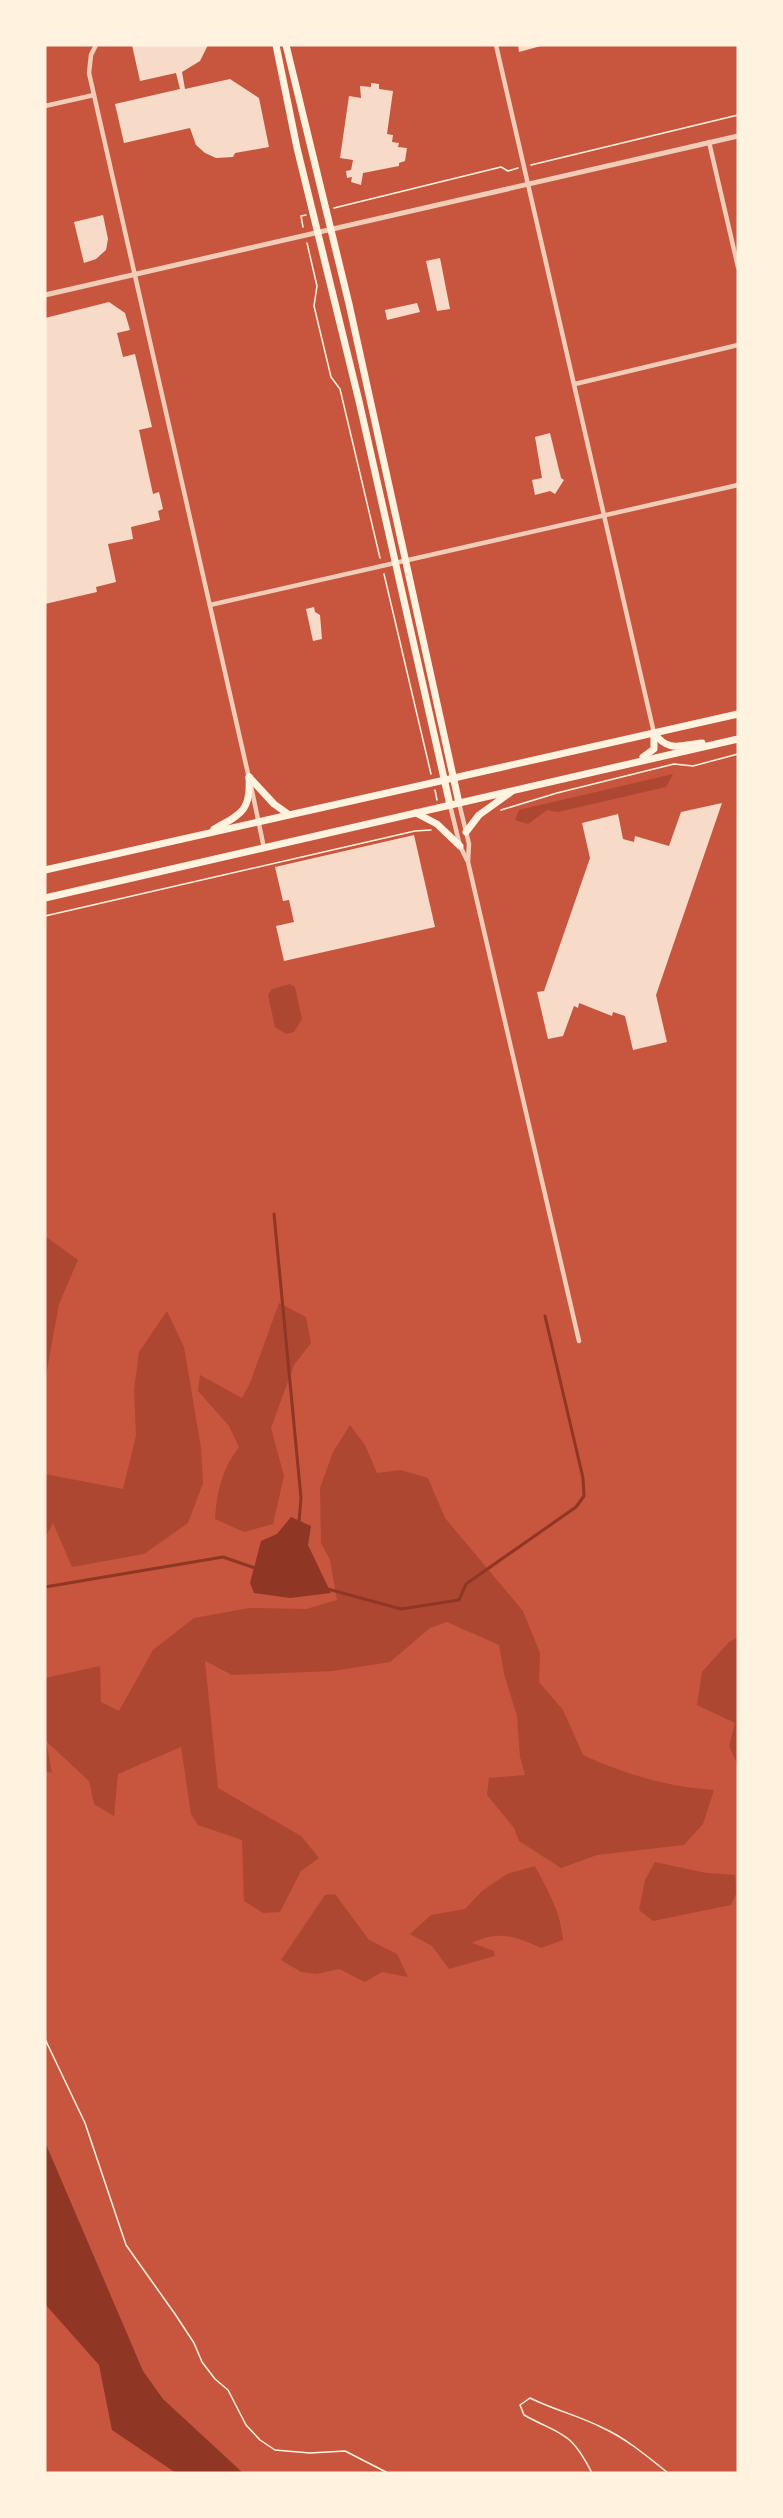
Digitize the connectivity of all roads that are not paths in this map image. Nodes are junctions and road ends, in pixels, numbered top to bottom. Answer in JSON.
{"nodes":[{"id":1,"x":96,"y":45,"type":"edge"},
{"id":2,"x":276,"y":45,"type":"edge"},
{"id":3,"x":286,"y":45,"type":"edge"},
{"id":4,"x":496,"y":45,"type":"edge"},
{"id":5,"x":94,"y":94,"type":"junction"},
{"id":6,"x":45,"y":106,"type":"edge"},
{"id":7,"x":738,"y":136,"type":"edge"},
{"id":8,"x":709,"y":142,"type":"junction"},
{"id":9,"x":528,"y":184,"type":"junction"},
{"id":10,"x":331,"y":229,"type":"junction"},
{"id":11,"x":317,"y":232,"type":"junction"},
{"id":12,"x":738,"y":267,"type":"edge"},
{"id":13,"x":135,"y":274,"type":"junction"},
{"id":14,"x":45,"y":295,"type":"edge"},
{"id":15,"x":738,"y":345,"type":"edge"},
{"id":16,"x":574,"y":384,"type":"junction"},
{"id":17,"x":738,"y":485,"type":"edge"},
{"id":18,"x":605,"y":515,"type":"junction"},
{"id":19,"x":404,"y":561,"type":"junction"},
{"id":20,"x":396,"y":563,"type":"junction"},
{"id":21,"x":210,"y":605,"type":"junction"},
{"id":22,"x":738,"y":714,"type":"edge"},
{"id":23,"x":654,"y":733,"type":"junction"},
{"id":24,"x":738,"y":739,"type":"edge"},
{"id":25,"x":723,"y":742,"type":"junction"},
{"id":26,"x":623,"y":765,"type":"junction"},
{"id":27,"x":249,"y":777,"type":"junction"},
{"id":28,"x":454,"y":778,"type":"junction"},
{"id":29,"x":445,"y":780,"type":"junction"},
{"id":30,"x":513,"y":790,"type":"junction"},
{"id":31,"x":459,"y":803,"type":"junction"},
{"id":32,"x":450,"y":805,"type":"junction"},
{"id":33,"x":416,"y":813,"type":"junction"},
{"id":34,"x":289,"y":815,"type":"junction"},
{"id":35,"x":259,"y":822,"type":"junction"},
{"id":36,"x":466,"y":832,"type":"junction"},
{"id":37,"x":204,"y":834,"type":"junction"},
{"id":38,"x":460,"y":846,"type":"junction"},
{"id":39,"x":264,"y":848,"type":"junction"},
{"id":40,"x":468,"y":862,"type":"junction"},
{"id":41,"x":45,"y":870,"type":"edge"},
{"id":42,"x":45,"y":898,"type":"edge"},
{"id":43,"x":579,"y":1341,"type":"dead end"}],
"edges":[{"from":1,"to":5,"type":"street"},
{"from":2,"to":11,"type":"main road"},
{"from":3,"to":10,"type":"main road"},
{"from":4,"to":9,"type":"street"},
{"from":5,"to":6,"type":"street"},
{"from":5,"to":13,"type":"street"},
{"from":7,"to":8,"type":"street"},
{"from":8,"to":9,"type":"street"},
{"from":8,"to":12,"type":"street"},
{"from":9,"to":10,"type":"street"},
{"from":9,"to":16,"type":"street"},
{"from":10,"to":11,"type":"street"},
{"from":10,"to":19,"type":"main road"},
{"from":11,"to":13,"type":"street"},
{"from":11,"to":20,"type":"main road"},
{"from":13,"to":14,"type":"street"},
{"from":13,"to":21,"type":"street"},
{"from":15,"to":16,"type":"street"},
{"from":16,"to":18,"type":"street"},
{"from":17,"to":18,"type":"street"},
{"from":18,"to":19,"type":"street"},
{"from":18,"to":23,"type":"street"},
{"from":19,"to":20,"type":"street"},
{"from":19,"to":28,"type":"main road"},
{"from":20,"to":21,"type":"street"},
{"from":20,"to":29,"type":"main road"},
{"from":21,"to":27,"type":"street"},
{"from":22,"to":23,"type":"main road"},
{"from":23,"to":25,"type":"main road"},
{"from":23,"to":26,"type":"main road"},
{"from":23,"to":28,"type":"main road"},
{"from":24,"to":25,"type":"main road"},
{"from":25,"to":26,"type":"main road"},
{"from":26,"to":30,"type":"main road"},
{"from":27,"to":34,"type":"main road"},
{"from":27,"to":35,"type":"street"},
{"from":27,"to":37,"type":"main road"},
{"from":28,"to":29,"type":"main road"},
{"from":28,"to":31,"type":"main road"},
{"from":29,"to":32,"type":"main road"},
{"from":29,"to":34,"type":"main road"},
{"from":30,"to":31,"type":"main road"},
{"from":30,"to":36,"type":"main road"},
{"from":31,"to":32,"type":"main road"},
{"from":31,"to":36,"type":"street"},
{"from":32,"to":33,"type":"main road"},
{"from":32,"to":38,"type":"street"},
{"from":33,"to":38,"type":"main road"},
{"from":33,"to":39,"type":"main road"},
{"from":34,"to":35,"type":"main road"},
{"from":35,"to":37,"type":"main road"},
{"from":35,"to":39,"type":"street"},
{"from":36,"to":40,"type":"street"},
{"from":37,"to":41,"type":"main road"},
{"from":38,"to":40,"type":"street"},
{"from":39,"to":42,"type":"main road"},
{"from":40,"to":43,"type":"street"}]}
